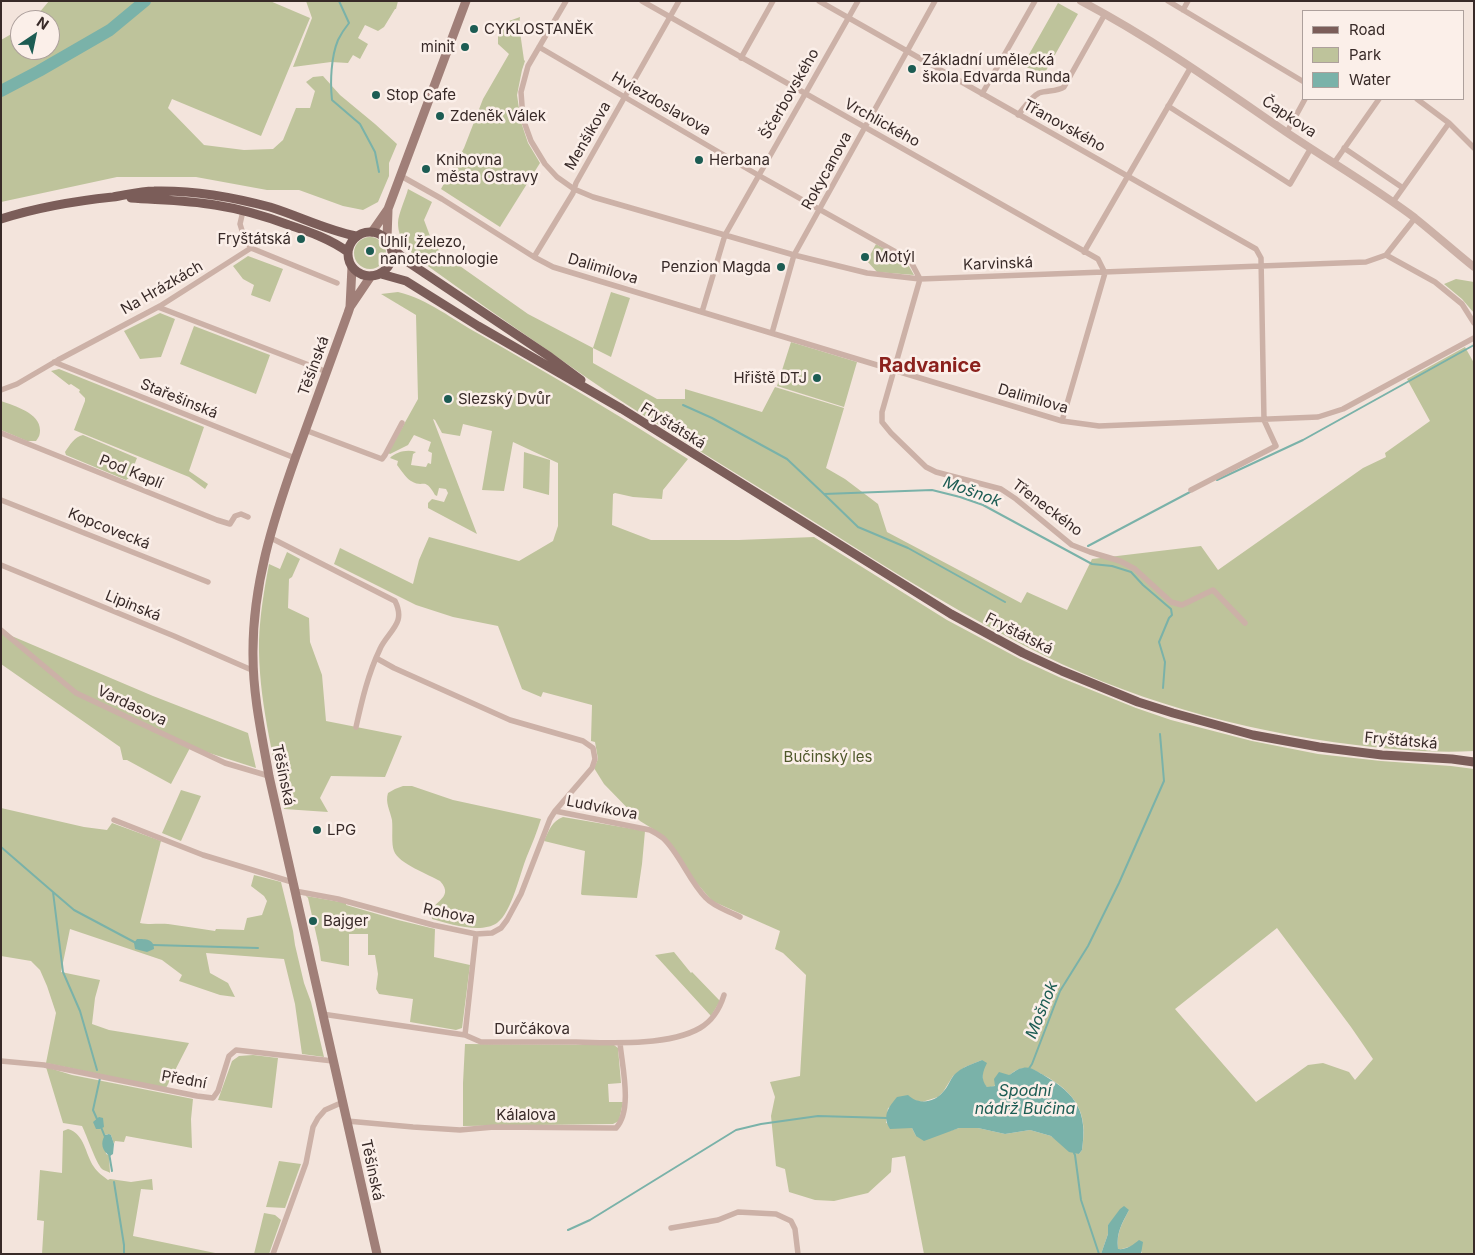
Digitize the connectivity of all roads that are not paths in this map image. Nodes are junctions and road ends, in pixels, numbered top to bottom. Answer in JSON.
{"nodes":[{"id":1,"x":466,"y":1,"type":"edge"},
{"id":2,"x":566,"y":1,"type":"edge"},
{"id":3,"x":642,"y":1,"type":"edge"},
{"id":4,"x":679,"y":1,"type":"edge"},
{"id":5,"x":773,"y":1,"type":"edge"},
{"id":6,"x":818,"y":1,"type":"edge"},
{"id":7,"x":858,"y":1,"type":"edge"},
{"id":8,"x":936,"y":1,"type":"edge"},
{"id":9,"x":1035,"y":1,"type":"edge"},
{"id":10,"x":1081,"y":1,"type":"edge"},
{"id":11,"x":1168,"y":1,"type":"edge"},
{"id":12,"x":1188,"y":1,"type":"edge"},
{"id":13,"x":1183,"y":10,"type":"junction"},
{"id":14,"x":1105,"y":14,"type":"junction"},
{"id":15,"x":670,"y":17,"type":"junction"},
{"id":16,"x":848,"y":18,"type":"junction"},
{"id":17,"x":539,"y":47,"type":"junction"},
{"id":18,"x":907,"y":52,"type":"junction"},
{"id":19,"x":741,"y":58,"type":"junction"},
{"id":20,"x":1191,"y":66,"type":"junction"},
{"id":21,"x":1302,"y":81,"type":"edge"},
{"id":22,"x":804,"y":94,"type":"junction"},
{"id":23,"x":982,"y":94,"type":"junction"},
{"id":24,"x":625,"y":97,"type":"junction"},
{"id":25,"x":1304,"y":100,"type":"edge"},
{"id":26,"x":1378,"y":100,"type":"edge"},
{"id":27,"x":1417,"y":100,"type":"edge"},
{"id":28,"x":1168,"y":106,"type":"junction"},
{"id":29,"x":1018,"y":115,"type":"junction"},
{"id":30,"x":1449,"y":123,"type":"junction"},
{"id":31,"x":865,"y":128,"type":"junction"},
{"id":32,"x":1287,"y":132,"type":"junction"},
{"id":33,"x":1311,"y":148,"type":"junction"},
{"id":34,"x":1344,"y":148,"type":"junction"},
{"id":35,"x":1474,"y":148,"type":"edge"},
{"id":36,"x":1334,"y":163,"type":"junction"},
{"id":37,"x":758,"y":175,"type":"junction"},
{"id":38,"x":401,"y":176,"type":"junction"},
{"id":39,"x":1128,"y":176,"type":"junction"},
{"id":40,"x":1403,"y":188,"type":"junction"},
{"id":41,"x":574,"y":189,"type":"junction"},
{"id":42,"x":114,"y":196,"type":"junction"},
{"id":43,"x":1393,"y":202,"type":"junction"},
{"id":44,"x":388,"y":209,"type":"junction"},
{"id":45,"x":820,"y":209,"type":"junction"},
{"id":46,"x":243,"y":211,"type":"junction"},
{"id":47,"x":1415,"y":218,"type":"junction"},
{"id":48,"x":1,"y":219,"type":"edge"},
{"id":49,"x":372,"y":232,"type":"junction"},
{"id":50,"x":725,"y":235,"type":"junction"},
{"id":51,"x":356,"y":236,"type":"junction"},
{"id":52,"x":386,"y":238,"type":"junction"},
{"id":53,"x":251,"y":248,"type":"junction"},
{"id":54,"x":392,"y":248,"type":"junction"},
{"id":55,"x":348,"y":252,"type":"junction"},
{"id":56,"x":1084,"y":252,"type":"junction"},
{"id":57,"x":794,"y":255,"type":"junction"},
{"id":58,"x":1386,"y":255,"type":"junction"},
{"id":59,"x":534,"y":257,"type":"junction"},
{"id":60,"x":1261,"y":266,"type":"junction"},
{"id":61,"x":352,"y":267,"type":"junction"},
{"id":62,"x":1474,"y":267,"type":"edge"},
{"id":63,"x":1105,"y":273,"type":"junction"},
{"id":64,"x":381,"y":274,"type":"junction"},
{"id":65,"x":371,"y":276,"type":"junction"},
{"id":66,"x":920,"y":279,"type":"junction"},
{"id":67,"x":337,"y":283,"type":"dead end"},
{"id":68,"x":158,"y":307,"type":"junction"},
{"id":69,"x":350,"y":307,"type":"junction"},
{"id":70,"x":702,"y":312,"type":"junction"},
{"id":71,"x":1474,"y":323,"type":"edge"},
{"id":72,"x":772,"y":333,"type":"junction"},
{"id":73,"x":1474,"y":338,"type":"edge"},
{"id":74,"x":54,"y":362,"type":"junction"},
{"id":75,"x":893,"y":370,"type":"junction"},
{"id":76,"x":327,"y":372,"type":"junction"},
{"id":77,"x":1,"y":390,"type":"edge"},
{"id":78,"x":622,"y":409,"type":"junction"},
{"id":79,"x":1264,"y":420,"type":"junction"},
{"id":80,"x":1062,"y":422,"type":"junction"},
{"id":81,"x":402,"y":423,"type":"dead end"},
{"id":82,"x":305,"y":430,"type":"junction"},
{"id":83,"x":1,"y":433,"type":"edge"},
{"id":84,"x":295,"y":458,"type":"junction"},
{"id":85,"x":1191,"y":490,"type":"dead end"},
{"id":86,"x":1,"y":500,"type":"edge"},
{"id":87,"x":248,"y":517,"type":"dead end"},
{"id":88,"x":269,"y":537,"type":"junction"},
{"id":89,"x":1,"y":565,"type":"edge"},
{"id":90,"x":208,"y":582,"type":"dead end"},
{"id":91,"x":1245,"y":623,"type":"dead end"},
{"id":92,"x":1,"y":630,"type":"edge"},
{"id":93,"x":376,"y":658,"type":"junction"},
{"id":94,"x":254,"y":671,"type":"junction"},
{"id":95,"x":356,"y":727,"type":"dead end"},
{"id":96,"x":1474,"y":758,"type":"edge"},
{"id":97,"x":1452,"y":759,"type":"junction"},
{"id":98,"x":1474,"y":762,"type":"edge"},
{"id":99,"x":269,"y":776,"type":"junction"},
{"id":100,"x":555,"y":811,"type":"junction"},
{"id":101,"x":114,"y":820,"type":"dead end"},
{"id":102,"x":294,"y":887,"type":"junction"},
{"id":103,"x":740,"y":917,"type":"dead end"},
{"id":104,"x":476,"y":934,"type":"junction"},
{"id":105,"x":724,"y":995,"type":"dead end"},
{"id":106,"x":322,"y":1014,"type":"junction"},
{"id":107,"x":465,"y":1035,"type":"junction"},
{"id":108,"x":620,"y":1043,"type":"junction"},
{"id":109,"x":1,"y":1061,"type":"edge"},
{"id":110,"x":333,"y":1061,"type":"junction"},
{"id":111,"x":343,"y":1102,"type":"junction"},
{"id":112,"x":347,"y":1121,"type":"junction"},
{"id":113,"x":671,"y":1228,"type":"dead end"},
{"id":114,"x":795,"y":1253,"type":"edge"},
{"id":115,"x":273,"y":1254,"type":"edge"},
{"id":116,"x":376,"y":1254,"type":"edge"}],
"edges":[{"from":1,"to":38,"type":"main road"},
{"from":2,"to":17,"type":"street","name":"Karvinská"},
{"from":3,"to":15,"type":"street","name":"Vrchlického"},
{"from":4,"to":15,"type":"street","name":"Menšíkova"},
{"from":5,"to":19,"type":"street"},
{"from":6,"to":16,"type":"street","name":"Třanovského"},
{"from":7,"to":16,"type":"street","name":"Ščerbovského"},
{"from":8,"to":18,"type":"street","name":"Rokycanova"},
{"from":9,"to":23,"type":"street"},
{"from":10,"to":14,"type":"street","name":"Čapkova"},
{"from":11,"to":13,"type":"street"},
{"from":12,"to":13,"type":"street"},
{"from":13,"to":21,"type":"street"},
{"from":14,"to":20,"type":"street","name":"Čapkova"},
{"from":14,"to":29,"type":"street"},
{"from":15,"to":19,"type":"street","name":"Vrchlického"},
{"from":15,"to":24,"type":"street","name":"Menšíkova"},
{"from":16,"to":18,"type":"street","name":"Třanovského"},
{"from":16,"to":22,"type":"street","name":"Ščerbovského"},
{"from":17,"to":24,"type":"street","name":"Hviezdoslavova"},
{"from":17,"to":41,"type":"street","name":"Karvinská"},
{"from":18,"to":23,"type":"street","name":"Třanovského"},
{"from":18,"to":31,"type":"street","name":"Rokycanova"},
{"from":19,"to":22,"type":"street","name":"Vrchlického"},
{"from":20,"to":28,"type":"street"},
{"from":20,"to":32,"type":"street","name":"Čapkova"},
{"from":22,"to":31,"type":"street","name":"Vrchlického"},
{"from":22,"to":37,"type":"street","name":"Ščerbovského"},
{"from":23,"to":29,"type":"street","name":"Třanovského"},
{"from":24,"to":37,"type":"street","name":"Hviezdoslavova"},
{"from":24,"to":41,"type":"street","name":"Menšíkova"},
{"from":25,"to":32,"type":"street"},
{"from":26,"to":34,"type":"street"},
{"from":27,"to":30,"type":"street"},
{"from":28,"to":33,"type":"street"},
{"from":28,"to":39,"type":"street"},
{"from":29,"to":39,"type":"street","name":"Třanovského"},
{"from":30,"to":35,"type":"street"},
{"from":30,"to":40,"type":"street"},
{"from":31,"to":45,"type":"street","name":"Rokycanova"},
{"from":31,"to":56,"type":"street","name":"Vrchlického"},
{"from":32,"to":33,"type":"street","name":"Čapkova"},
{"from":33,"to":36,"type":"street","name":"Čapkova"},
{"from":34,"to":36,"type":"street"},
{"from":34,"to":40,"type":"street"},
{"from":36,"to":43,"type":"street","name":"Čapkova"},
{"from":37,"to":45,"type":"street","name":"Hviezdoslavova"},
{"from":37,"to":50,"type":"street","name":"Ščerbovského"},
{"from":38,"to":44,"type":"main road"},
{"from":38,"to":59,"type":"street","name":"Dalimilova"},
{"from":39,"to":56,"type":"street"},
{"from":39,"to":60,"type":"street","name":"Třanovského"},
{"from":40,"to":43,"type":"street"},
{"from":41,"to":50,"type":"street","name":"Karvinská"},
{"from":41,"to":59,"type":"street","name":"Menšíkova"},
{"from":42,"to":46,"type":"main road"},
{"from":42,"to":48,"type":"main road"},
{"from":42,"to":51,"type":"main road"},
{"from":43,"to":47,"type":"street","name":"Čapkova"},
{"from":44,"to":49,"type":"main road"},
{"from":44,"to":52,"type":"main road"},
{"from":45,"to":57,"type":"street","name":"Rokycanova"},
{"from":45,"to":66,"type":"street","name":"Hviezdoslavova"},
{"from":46,"to":53,"type":"street"},
{"from":46,"to":55,"type":"main road"},
{"from":47,"to":58,"type":"street"},
{"from":47,"to":62,"type":"street","name":"Čapkova"},
{"from":49,"to":51,"type":"main road"},
{"from":49,"to":52,"type":"main road"},
{"from":50,"to":57,"type":"street","name":"Karvinská"},
{"from":50,"to":70,"type":"street","name":"Ščerbovského"},
{"from":51,"to":55,"type":"main road"},
{"from":52,"to":54,"type":"main road"},
{"from":53,"to":67,"type":"street"},
{"from":53,"to":68,"type":"street","name":"Na Hrázkách"},
{"from":54,"to":64,"type":"main road"},
{"from":54,"to":78,"type":"main road","name":"Fryštátská"},
{"from":55,"to":61,"type":"main road"},
{"from":56,"to":63,"type":"street","name":"Vrchlického"},
{"from":57,"to":66,"type":"street","name":"Karvinská"},
{"from":57,"to":72,"type":"street","name":"Rokycanova"},
{"from":58,"to":60,"type":"street","name":"Karvinská"},
{"from":58,"to":71,"type":"street"},
{"from":59,"to":70,"type":"street","name":"Dalimilova"},
{"from":60,"to":63,"type":"street","name":"Karvinská"},
{"from":60,"to":79,"type":"street"},
{"from":61,"to":65,"type":"main road"},
{"from":61,"to":69,"type":"main road","name":"Těšínská"},
{"from":63,"to":66,"type":"street","name":"Karvinská"},
{"from":63,"to":80,"type":"street"},
{"from":64,"to":65,"type":"main road"},
{"from":64,"to":78,"type":"main road","name":"Fryštátská"},
{"from":65,"to":69,"type":"main road","name":"Těšínská"},
{"from":66,"to":75,"type":"street","name":"Třeneckého"},
{"from":68,"to":74,"type":"street","name":"Na Hrázkách"},
{"from":68,"to":76,"type":"street"},
{"from":69,"to":76,"type":"main road","name":"Těšínská"},
{"from":70,"to":72,"type":"street","name":"Dalimilova"},
{"from":72,"to":75,"type":"street","name":"Dalimilova"},
{"from":73,"to":79,"type":"street","name":"Dalimilova"},
{"from":74,"to":77,"type":"street","name":"Na Hrázkách"},
{"from":74,"to":84,"type":"street","name":"Stařešinská"},
{"from":75,"to":80,"type":"street","name":"Dalimilova"},
{"from":75,"to":91,"type":"street","name":"Třeneckého"},
{"from":76,"to":82,"type":"main road","name":"Těšínská"},
{"from":78,"to":97,"type":"main road","name":"Fryštátská"},
{"from":79,"to":80,"type":"street","name":"Dalimilova"},
{"from":79,"to":85,"type":"street"},
{"from":81,"to":82,"type":"street"},
{"from":82,"to":84,"type":"main road","name":"Těšínská"},
{"from":83,"to":87,"type":"street","name":"Pod Kaplí"},
{"from":84,"to":88,"type":"main road","name":"Těšínská"},
{"from":86,"to":90,"type":"street","name":"Kopcovecká"},
{"from":88,"to":93,"type":"street"},
{"from":88,"to":94,"type":"main road","name":"Těšínská"},
{"from":89,"to":94,"type":"street","name":"Lipinská"},
{"from":92,"to":99,"type":"street","name":"Vardasova"},
{"from":93,"to":95,"type":"street"},
{"from":93,"to":100,"type":"street","name":"Ludvíkova"},
{"from":94,"to":99,"type":"main road","name":"Těšínská"},
{"from":96,"to":97,"type":"main road","name":"Fryštátská"},
{"from":97,"to":98,"type":"main road","name":"Fryštátská"},
{"from":99,"to":102,"type":"main road","name":"Těšínská"},
{"from":100,"to":103,"type":"street","name":"Ludvíkova"},
{"from":100,"to":104,"type":"street","name":"Rohova"},
{"from":101,"to":102,"type":"street","name":"Rohova"},
{"from":102,"to":104,"type":"street","name":"Rohova"},
{"from":102,"to":106,"type":"main road","name":"Těšínská"},
{"from":104,"to":107,"type":"street"},
{"from":105,"to":108,"type":"street","name":"Durčákova"},
{"from":106,"to":107,"type":"street","name":"Durčákova"},
{"from":106,"to":110,"type":"main road","name":"Těšínská"},
{"from":107,"to":108,"type":"street","name":"Durčákova"},
{"from":108,"to":112,"type":"street","name":"Kálalova"},
{"from":109,"to":110,"type":"street","name":"Přední"},
{"from":110,"to":111,"type":"main road","name":"Těšínská"},
{"from":111,"to":112,"type":"main road","name":"Těšínská"},
{"from":111,"to":115,"type":"street"},
{"from":112,"to":116,"type":"main road","name":"Těšínská"},
{"from":113,"to":114,"type":"street"}]}
